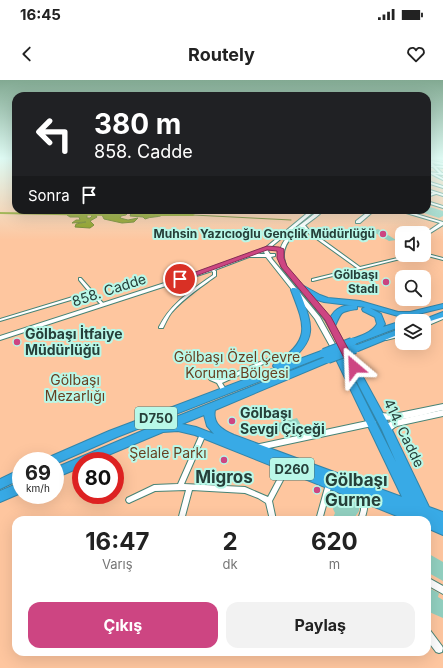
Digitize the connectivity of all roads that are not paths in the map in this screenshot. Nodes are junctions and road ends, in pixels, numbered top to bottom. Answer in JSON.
{"nodes":[{"id":1,"x":443,"y":190,"type":"edge"},
{"id":2,"x":431,"y":191,"type":"edge"},
{"id":3,"x":436,"y":193,"type":"junction"},
{"id":4,"x":431,"y":195,"type":"edge"},
{"id":5,"x":443,"y":195,"type":"edge"},
{"id":6,"x":431,"y":204,"type":"edge"},
{"id":7,"x":443,"y":208,"type":"edge"},
{"id":8,"x":310,"y":214,"type":"edge"},
{"id":9,"x":317,"y":214,"type":"edge"},
{"id":10,"x":368,"y":214,"type":"edge"},
{"id":11,"x":412,"y":214,"type":"edge"},
{"id":12,"x":358,"y":222,"type":"dead end"},
{"id":13,"x":443,"y":223,"type":"edge"},
{"id":14,"x":303,"y":225,"type":"junction"},
{"id":15,"x":296,"y":231,"type":"junction"},
{"id":16,"x":308,"y":231,"type":"junction"},
{"id":17,"x":431,"y":231,"type":"edge"},
{"id":18,"x":268,"y":251,"type":"junction"},
{"id":19,"x":281,"y":252,"type":"junction"},
{"id":20,"x":431,"y":255,"type":"edge"},
{"id":21,"x":395,"y":259,"type":"edge"},
{"id":22,"x":443,"y":260,"type":"edge"},
{"id":23,"x":359,"y":268,"type":"junction"},
{"id":24,"x":211,"y":269,"type":"junction"},
{"id":25,"x":80,"y":279,"type":"dead end"},
{"id":26,"x":313,"y":280,"type":"dead end"},
{"id":27,"x":298,"y":288,"type":"junction"},
{"id":28,"x":92,"y":292,"type":"junction"},
{"id":29,"x":103,"y":305,"type":"junction"},
{"id":30,"x":443,"y":306,"type":"edge"},
{"id":31,"x":424,"y":314,"type":"edge"},
{"id":32,"x":443,"y":314,"type":"edge"},
{"id":33,"x":443,"y":318,"type":"edge"},
{"id":34,"x":0,"y":320,"type":"edge"},
{"id":35,"x":431,"y":321,"type":"edge"},
{"id":36,"x":431,"y":322,"type":"edge"},
{"id":37,"x":443,"y":323,"type":"edge"},
{"id":38,"x":332,"y":324,"type":"junction"},
{"id":39,"x":431,"y":324,"type":"edge"},
{"id":40,"x":395,"y":326,"type":"edge"},
{"id":41,"x":161,"y":327,"type":"dead end"},
{"id":42,"x":395,"y":333,"type":"edge"},
{"id":43,"x":395,"y":336,"type":"edge"},
{"id":44,"x":365,"y":337,"type":"junction"},
{"id":45,"x":0,"y":338,"type":"edge"},
{"id":46,"x":378,"y":340,"type":"junction"},
{"id":47,"x":353,"y":345,"type":"junction"},
{"id":48,"x":290,"y":356,"type":"junction"},
{"id":49,"x":326,"y":356,"type":"junction"},
{"id":50,"x":344,"y":358,"type":"junction"},
{"id":51,"x":262,"y":376,"type":"junction"},
{"id":52,"x":212,"y":378,"type":"dead end"},
{"id":53,"x":219,"y":382,"type":"junction"},
{"id":54,"x":224,"y":391,"type":"junction"},
{"id":55,"x":211,"y":407,"type":"junction"},
{"id":56,"x":443,"y":407,"type":"edge"},
{"id":57,"x":443,"y":414,"type":"edge"},
{"id":58,"x":376,"y":420,"type":"junction"},
{"id":59,"x":160,"y":428,"type":"junction"},
{"id":60,"x":387,"y":430,"type":"junction"},
{"id":61,"x":203,"y":434,"type":"junction"},
{"id":62,"x":252,"y":450,"type":"junction"},
{"id":63,"x":103,"y":452,"type":"edge"},
{"id":64,"x":64,"y":455,"type":"edge"},
{"id":65,"x":287,"y":467,"type":"junction"},
{"id":66,"x":12,"y":478,"type":"edge"},
{"id":67,"x":0,"y":484,"type":"edge"},
{"id":68,"x":329,"y":484,"type":"junction"},
{"id":69,"x":180,"y":487,"type":"junction"},
{"id":70,"x":190,"y":487,"type":"junction"},
{"id":71,"x":12,"y":491,"type":"edge"},
{"id":72,"x":0,"y":497,"type":"edge"},
{"id":73,"x":364,"y":498,"type":"junction"},
{"id":74,"x":128,"y":500,"type":"dead end"},
{"id":75,"x":270,"y":502,"type":"junction"},
{"id":76,"x":413,"y":506,"type":"junction"},
{"id":77,"x":182,"y":516,"type":"edge"},
{"id":78,"x":272,"y":516,"type":"edge"},
{"id":79,"x":320,"y":516,"type":"edge"},
{"id":80,"x":362,"y":516,"type":"edge"},
{"id":81,"x":416,"y":516,"type":"edge"},
{"id":82,"x":422,"y":516,"type":"edge"},
{"id":83,"x":424,"y":516,"type":"edge"},
{"id":84,"x":443,"y":518,"type":"edge"},
{"id":85,"x":431,"y":519,"type":"edge"},
{"id":86,"x":431,"y":522,"type":"edge"},
{"id":87,"x":443,"y":529,"type":"edge"},
{"id":88,"x":431,"y":583,"type":"edge"},
{"id":89,"x":443,"y":590,"type":"edge"},
{"id":90,"x":431,"y":638,"type":"edge"},
{"id":91,"x":439,"y":649,"type":"dead end"}],
"edges":[{"from":1,"to":3,"type":"street"},
{"from":2,"to":3,"type":"street"},
{"from":3,"to":4,"type":"street"},
{"from":3,"to":5,"type":"street"},
{"from":6,"to":7,"type":"street"},
{"from":8,"to":18,"type":"street"},
{"from":9,"to":14,"type":"street"},
{"from":10,"to":12,"type":"street"},
{"from":11,"to":13,"type":"street"},
{"from":13,"to":17,"type":"street"},
{"from":14,"to":15,"type":"street"},
{"from":14,"to":16,"type":"street"},
{"from":15,"to":16,"type":"street"},
{"from":15,"to":19,"type":"street"},
{"from":16,"to":23,"type":"street"},
{"from":18,"to":19,"type":"street"},
{"from":18,"to":19,"type":"street"},
{"from":18,"to":24,"type":"street","name":"858. Cadde"},
{"from":18,"to":27,"type":"street"},
{"from":19,"to":27,"type":"street"},
{"from":20,"to":22,"type":"street"},
{"from":21,"to":23,"type":"street"},
{"from":23,"to":26,"type":"street"},
{"from":24,"to":29,"type":"street","name":"858. Cadde"},
{"from":24,"to":41,"type":"street"},
{"from":25,"to":28,"type":"street"},
{"from":27,"to":30,"type":"highway"},
{"from":27,"to":38,"type":"street"},
{"from":27,"to":48,"type":"highway"},
{"from":27,"to":50,"type":"street"},
{"from":28,"to":29,"type":"street"},
{"from":28,"to":34,"type":"street"},
{"from":29,"to":45,"type":"street","name":"858. Cadde"},
{"from":30,"to":31,"type":"highway"},
{"from":32,"to":35,"type":"highway"},
{"from":33,"to":36,"type":"street"},
{"from":37,"to":39,"type":"street"},
{"from":38,"to":44,"type":"highway","number":"D750"},
{"from":38,"to":50,"type":"street"},
{"from":40,"to":44,"type":"highway","number":"D750"},
{"from":42,"to":46,"type":"highway","number":"D750"},
{"from":43,"to":46,"type":"street"},
{"from":44,"to":47,"type":"highway","number":"D750"},
{"from":46,"to":47,"type":"highway","number":"D750"},
{"from":47,"to":49,"type":"highway","number":"D750","bridge":true},
{"from":48,"to":51,"type":"highway"},
{"from":48,"to":53,"type":"street"},
{"from":49,"to":51,"type":"highway","number":"D750"},
{"from":49,"to":55,"type":"highway","number":"D750"},
{"from":50,"to":58,"type":"highway","name":"414. Cadde"},
{"from":51,"to":54,"type":"highway","number":"D750"},
{"from":52,"to":53,"type":"street"},
{"from":53,"to":54,"type":"street"},
{"from":54,"to":64,"type":"highway","number":"D750"},
{"from":55,"to":59,"type":"highway","number":"D750"},
{"from":55,"to":62,"type":"highway","number":"D260"},
{"from":56,"to":58,"type":"street"},
{"from":57,"to":60,"type":"street"},
{"from":58,"to":60,"type":"highway","name":"414. Cadde"},
{"from":58,"to":62,"type":"street"},
{"from":58,"to":76,"type":"highway","name":"414. Cadde"},
{"from":59,"to":61,"type":"highway","number":"D260"},
{"from":59,"to":63,"type":"highway","number":"D750"},
{"from":60,"to":83,"type":"highway","name":"414. Cadde"},
{"from":61,"to":62,"type":"highway","number":"D260"},
{"from":61,"to":69,"type":"street"},
{"from":62,"to":65,"type":"highway","number":"D260"},
{"from":62,"to":76,"type":"highway","number":"D260"},
{"from":65,"to":68,"type":"highway","number":"D260"},
{"from":65,"to":75,"type":"street"},
{"from":66,"to":67,"type":"highway"},
{"from":68,"to":73,"type":"highway","number":"D260"},
{"from":68,"to":79,"type":"street"},
{"from":69,"to":70,"type":"street"},
{"from":69,"to":74,"type":"street"},
{"from":70,"to":75,"type":"street"},
{"from":70,"to":77,"type":"street"},
{"from":71,"to":72,"type":"highway"},
{"from":73,"to":80,"type":"street"},
{"from":73,"to":81,"type":"highway","number":"D260"},
{"from":75,"to":78,"type":"street"},
{"from":76,"to":82,"type":"highway","name":"414. Cadde"},
{"from":84,"to":85,"type":"highway","number":"D260"},
{"from":86,"to":87,"type":"highway","number":"D260"},
{"from":88,"to":89,"type":"street"},
{"from":90,"to":91,"type":"street"}]}
